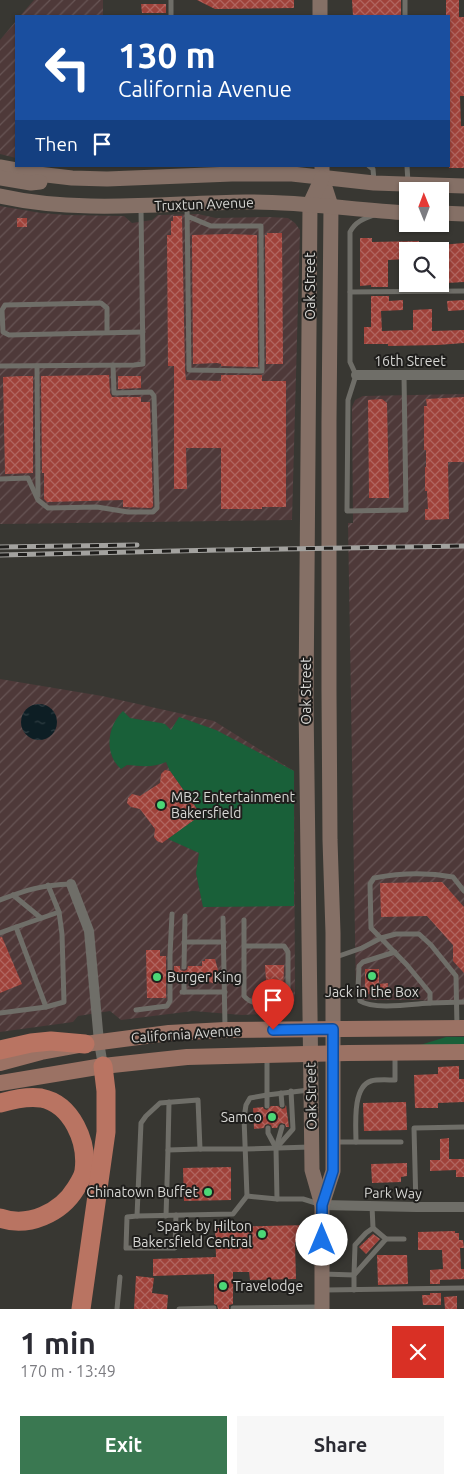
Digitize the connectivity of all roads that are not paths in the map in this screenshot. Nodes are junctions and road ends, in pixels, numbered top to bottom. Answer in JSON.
{"nodes":[{"id":1,"x":171,"y":0,"type":"edge"},
{"id":2,"x":320,"y":0,"type":"edge"},
{"id":3,"x":404,"y":0,"type":"edge"},
{"id":4,"x":171,"y":15,"type":"edge"},
{"id":5,"x":320,"y":15,"type":"edge"},
{"id":6,"x":405,"y":15,"type":"edge"},
{"id":7,"x":0,"y":167,"type":"edge"},
{"id":8,"x":370,"y":167,"type":"edge"},
{"id":9,"x":407,"y":167,"type":"edge"},
{"id":10,"x":174,"y":171,"type":"edge"},
{"id":11,"x":322,"y":172,"type":"edge"},
{"id":12,"x":0,"y":178,"type":"edge"},
{"id":13,"x":72,"y":178,"type":"junction"},
{"id":14,"x":408,"y":182,"type":"edge"},
{"id":15,"x":374,"y":183,"type":"junction"},
{"id":16,"x":399,"y":184,"type":"edge"},
{"id":17,"x":449,"y":186,"type":"edge"},
{"id":18,"x":464,"y":186,"type":"edge"},
{"id":19,"x":0,"y":196,"type":"edge"},
{"id":20,"x":310,"y":204,"type":"junction"},
{"id":21,"x":141,"y":205,"type":"junction"},
{"id":22,"x":331,"y":206,"type":"junction"},
{"id":23,"x":187,"y":210,"type":"junction"},
{"id":24,"x":384,"y":212,"type":"junction"},
{"id":25,"x":399,"y":213,"type":"edge"},
{"id":26,"x":449,"y":214,"type":"edge"},
{"id":27,"x":464,"y":214,"type":"edge"},
{"id":28,"x":464,"y":291,"type":"edge"},
{"id":29,"x":350,"y":292,"type":"junction"},
{"id":30,"x":107,"y":332,"type":"junction"},
{"id":31,"x":143,"y":332,"type":"junction"},
{"id":32,"x":113,"y":365,"type":"junction"},
{"id":33,"x":0,"y":366,"type":"edge"},
{"id":34,"x":37,"y":366,"type":"junction"},
{"id":35,"x":356,"y":375,"type":"junction"},
{"id":36,"x":404,"y":375,"type":"junction"},
{"id":37,"x":464,"y":375,"type":"edge"},
{"id":38,"x":0,"y":479,"type":"edge"},
{"id":39,"x":38,"y":500,"type":"junction"},
{"id":40,"x":71,"y":884,"type":"joint"},
{"id":41,"x":48,"y":885,"type":"junction"},
{"id":42,"x":464,"y":891,"type":"edge"},
{"id":43,"x":13,"y":895,"type":"junction"},
{"id":44,"x":0,"y":900,"type":"edge"},
{"id":45,"x":59,"y":912,"type":"junction"},
{"id":46,"x":172,"y":914,"type":"dead end"},
{"id":47,"x":185,"y":916,"type":"dead end"},
{"id":48,"x":41,"y":918,"type":"junction"},
{"id":49,"x":223,"y":918,"type":"dead end"},
{"id":50,"x":244,"y":920,"type":"dead end"},
{"id":51,"x":16,"y":927,"type":"junction"},
{"id":52,"x":0,"y":933,"type":"edge"},
{"id":53,"x":381,"y":938,"type":"junction"},
{"id":54,"x":184,"y":942,"type":"junction"},
{"id":55,"x":224,"y":942,"type":"junction"},
{"id":56,"x":244,"y":946,"type":"junction"},
{"id":57,"x":395,"y":952,"type":"junction"},
{"id":58,"x":333,"y":958,"type":"junction"},
{"id":59,"x":184,"y":966,"type":"dead end"},
{"id":60,"x":184,"y":980,"type":"dead end"},
{"id":61,"x":225,"y":992,"type":"junction"},
{"id":62,"x":456,"y":1002,"type":"junction"},
{"id":63,"x":464,"y":1002,"type":"edge"},
{"id":64,"x":430,"y":1003,"type":"junction"},
{"id":65,"x":46,"y":1007,"type":"junction"},
{"id":66,"x":136,"y":1010,"type":"dead end"},
{"id":67,"x":0,"y":1013,"type":"edge"},
{"id":68,"x":461,"y":1028,"type":"edge"},
{"id":69,"x":310,"y":1029,"type":"junction"},
{"id":70,"x":333,"y":1029,"type":"junction"},
{"id":71,"x":225,"y":1030,"type":"junction"},
{"id":72,"x":92,"y":1043,"type":"junction"},
{"id":73,"x":0,"y":1050,"type":"edge"},
{"id":74,"x":464,"y":1052,"type":"edge"},
{"id":75,"x":395,"y":1053,"type":"junction"},
{"id":76,"x":310,"y":1054,"type":"junction"},
{"id":77,"x":333,"y":1054,"type":"junction"},
{"id":78,"x":267,"y":1055,"type":"junction"},
{"id":79,"x":0,"y":1063,"type":"edge"},
{"id":80,"x":103,"y":1066,"type":"junction"},
{"id":81,"x":64,"y":1072,"type":"junction"},
{"id":82,"x":0,"y":1083,"type":"edge"},
{"id":83,"x":310,"y":1090,"type":"junction"},
{"id":84,"x":291,"y":1091,"type":"junction"},
{"id":85,"x":281,"y":1092,"type":"junction"},
{"id":86,"x":0,"y":1094,"type":"edge"},
{"id":87,"x":267,"y":1094,"type":"junction"},
{"id":88,"x":169,"y":1102,"type":"junction"},
{"id":89,"x":0,"y":1103,"type":"edge"},
{"id":90,"x":282,"y":1105,"type":"dead end"},
{"id":91,"x":267,"y":1106,"type":"dead end"},
{"id":92,"x":282,"y":1127,"type":"dead end"},
{"id":93,"x":464,"y":1127,"type":"edge"},
{"id":94,"x":268,"y":1128,"type":"dead end"},
{"id":95,"x":333,"y":1142,"type":"junction"},
{"id":96,"x":356,"y":1142,"type":"junction"},
{"id":97,"x":401,"y":1142,"type":"dead end"},
{"id":98,"x":312,"y":1146,"type":"junction"},
{"id":99,"x":276,"y":1148,"type":"junction"},
{"id":100,"x":200,"y":1149,"type":"junction"},
{"id":101,"x":246,"y":1149,"type":"junction"},
{"id":102,"x":168,"y":1150,"type":"junction"},
{"id":103,"x":247,"y":1196,"type":"junction"},
{"id":104,"x":277,"y":1199,"type":"junction"},
{"id":105,"x":322,"y":1205,"type":"junction"},
{"id":106,"x":372,"y":1206,"type":"junction"},
{"id":107,"x":464,"y":1206,"type":"edge"},
{"id":108,"x":416,"y":1207,"type":"junction"},
{"id":109,"x":176,"y":1215,"type":"junction"},
{"id":110,"x":136,"y":1216,"type":"junction"},
{"id":111,"x":166,"y":1216,"type":"junction"},
{"id":112,"x":0,"y":1218,"type":"edge"},
{"id":113,"x":373,"y":1228,"type":"junction"},
{"id":114,"x":386,"y":1239,"type":"junction"},
{"id":115,"x":404,"y":1239,"type":"dead end"},
{"id":116,"x":322,"y":1274,"type":"junction"},
{"id":117,"x":354,"y":1275,"type":"junction"},
{"id":118,"x":120,"y":1277,"type":"dead end"},
{"id":119,"x":464,"y":1288,"type":"edge"},
{"id":120,"x":322,"y":1290,"type":"junction"},
{"id":121,"x":354,"y":1290,"type":"junction"},
{"id":122,"x":214,"y":1308,"type":"edge"},
{"id":123,"x":233,"y":1308,"type":"dead end"},
{"id":124,"x":322,"y":1308,"type":"edge"},
{"id":125,"x":81,"y":1309,"type":"edge"},
{"id":126,"x":117,"y":1309,"type":"edge"},
{"id":127,"x":179,"y":1309,"type":"edge"}],
"edges":[{"from":1,"to":4,"type":"lane"},
{"from":2,"to":5,"type":"main road"},
{"from":3,"to":6,"type":"lane"},
{"from":7,"to":13,"type":"main road","name":"Truxtun Avenue"},
{"from":8,"to":15,"type":"lane"},
{"from":9,"to":14,"type":"lane"},
{"from":10,"to":11,"type":"main road","name":"Truxtun Avenue"},
{"from":10,"to":13,"type":"main road","name":"Truxtun Avenue"},
{"from":11,"to":15,"type":"main road","name":"Truxtun Avenue"},
{"from":11,"to":20,"type":"main road","name":"Oak Street"},
{"from":11,"to":22,"type":"main road","name":"Oak Street"},
{"from":12,"to":13,"type":"main road"},
{"from":15,"to":16,"type":"main road","name":"Truxtun Avenue"},
{"from":17,"to":18,"type":"main road","name":"Truxtun Avenue"},
{"from":19,"to":21,"type":"main road","name":"Truxtun Avenue"},
{"from":20,"to":22,"type":"main road","name":"Truxtun Avenue"},
{"from":20,"to":23,"type":"main road","name":"Truxtun Avenue"},
{"from":20,"to":69,"type":"main road","name":"Oak Street"},
{"from":21,"to":23,"type":"main road","name":"Truxtun Avenue"},
{"from":21,"to":31,"type":"lane"},
{"from":22,"to":24,"type":"main road","name":"Truxtun Avenue"},
{"from":22,"to":58,"type":"main road","name":"Oak Street"},
{"from":23,"to":23,"type":"lane"},
{"from":24,"to":25,"type":"main road","name":"Truxtun Avenue"},
{"from":24,"to":29,"type":"lane"},
{"from":26,"to":27,"type":"main road"},
{"from":28,"to":29,"type":"lane"},
{"from":29,"to":35,"type":"lane"},
{"from":30,"to":30,"type":"lane"},
{"from":30,"to":31,"type":"lane"},
{"from":31,"to":32,"type":"lane"},
{"from":32,"to":34,"type":"lane"},
{"from":32,"to":39,"type":"lane"},
{"from":33,"to":34,"type":"lane"},
{"from":34,"to":39,"type":"lane"},
{"from":35,"to":36,"type":"street","name":"16th Street"},
{"from":35,"to":36,"type":"lane"},
{"from":36,"to":37,"type":"street","name":"16th Street"},
{"from":38,"to":39,"type":"lane"},
{"from":40,"to":41,"type":"lane"},
{"from":40,"to":72,"type":"street"},
{"from":41,"to":43,"type":"lane"},
{"from":41,"to":45,"type":"lane"},
{"from":42,"to":53,"type":"lane"},
{"from":43,"to":44,"type":"lane"},
{"from":43,"to":48,"type":"lane"},
{"from":45,"to":48,"type":"lane"},
{"from":45,"to":65,"type":"lane"},
{"from":46,"to":66,"type":"lane"},
{"from":47,"to":54,"type":"lane"},
{"from":48,"to":51,"type":"lane"},
{"from":49,"to":55,"type":"lane"},
{"from":50,"to":56,"type":"lane"},
{"from":51,"to":52,"type":"lane"},
{"from":51,"to":65,"type":"lane"},
{"from":53,"to":57,"type":"lane"},
{"from":53,"to":58,"type":"lane"},
{"from":53,"to":62,"type":"lane"},
{"from":54,"to":55,"type":"lane"},
{"from":54,"to":59,"type":"lane"},
{"from":55,"to":61,"type":"lane"},
{"from":56,"to":56,"type":"lane"},
{"from":57,"to":64,"type":"lane"},
{"from":57,"to":64,"type":"lane"},
{"from":58,"to":70,"type":"main road","name":"Oak Street"},
{"from":60,"to":61,"type":"lane"},
{"from":61,"to":71,"type":"lane"},
{"from":62,"to":63,"type":"lane"},
{"from":62,"to":64,"type":"lane"},
{"from":62,"to":68,"type":"lane"},
{"from":65,"to":67,"type":"lane"},
{"from":68,"to":70,"type":"main road","name":"California Avenue"},
{"from":69,"to":70,"type":"main road","name":"California Avenue"},
{"from":69,"to":71,"type":"main road","name":"California Avenue"},
{"from":69,"to":76,"type":"main road","name":"Oak Street"},
{"from":70,"to":77,"type":"main road","name":"Oak Street"},
{"from":71,"to":72,"type":"main road","name":"California Avenue"},
{"from":72,"to":73,"type":"highway"},
{"from":72,"to":79,"type":"main road","name":"California Avenue"},
{"from":72,"to":80,"type":"street"},
{"from":74,"to":75,"type":"main road","name":"California Avenue"},
{"from":75,"to":77,"type":"main road","name":"California Avenue"},
{"from":75,"to":96,"type":"lane"},
{"from":76,"to":77,"type":"main road","name":"California Avenue"},
{"from":76,"to":78,"type":"main road","name":"California Avenue"},
{"from":76,"to":83,"type":"main road","name":"Oak Street"},
{"from":77,"to":95,"type":"main road","name":"Oak Street"},
{"from":78,"to":80,"type":"main road","name":"California Avenue"},
{"from":78,"to":87,"type":"lane"},
{"from":80,"to":81,"type":"main road","name":"California Avenue"},
{"from":80,"to":125,"type":"highway"},
{"from":81,"to":82,"type":"main road","name":"California Avenue"},
{"from":81,"to":86,"type":"main road"},
{"from":83,"to":84,"type":"lane"},
{"from":83,"to":98,"type":"main road","name":"Oak Street"},
{"from":84,"to":85,"type":"lane"},
{"from":84,"to":99,"type":"lane"},
{"from":85,"to":87,"type":"lane"},
{"from":85,"to":90,"type":"lane"},
{"from":87,"to":91,"type":"lane"},
{"from":87,"to":101,"type":"lane"},
{"from":88,"to":100,"type":"lane"},
{"from":88,"to":102,"type":"lane"},
{"from":88,"to":110,"type":"lane"},
{"from":89,"to":112,"type":"highway"},
{"from":92,"to":99,"type":"lane"},
{"from":93,"to":108,"type":"lane"},
{"from":94,"to":99,"type":"lane"},
{"from":95,"to":96,"type":"lane"},
{"from":95,"to":105,"type":"main road","name":"Oak Street"},
{"from":96,"to":97,"type":"lane"},
{"from":98,"to":99,"type":"lane"},
{"from":98,"to":105,"type":"main road","name":"Oak Street"},
{"from":99,"to":101,"type":"lane"},
{"from":99,"to":104,"type":"lane"},
{"from":100,"to":101,"type":"lane"},
{"from":100,"to":102,"type":"lane"},
{"from":101,"to":103,"type":"lane"},
{"from":102,"to":111,"type":"lane"},
{"from":103,"to":104,"type":"lane"},
{"from":103,"to":109,"type":"lane"},
{"from":104,"to":105,"type":"lane"},
{"from":105,"to":106,"type":"street","name":"Park Way"},
{"from":105,"to":116,"type":"main road","name":"Oak Street"},
{"from":106,"to":108,"type":"street","name":"Park Way"},
{"from":106,"to":113,"type":"lane"},
{"from":107,"to":108,"type":"street","name":"Park Way"},
{"from":109,"to":110,"type":"lane"},
{"from":109,"to":111,"type":"lane"},
{"from":110,"to":111,"type":"lane"},
{"from":113,"to":114,"type":"lane"},
{"from":113,"to":117,"type":"lane"},
{"from":114,"to":115,"type":"lane"},
{"from":114,"to":117,"type":"lane"},
{"from":116,"to":117,"type":"lane"},
{"from":116,"to":120,"type":"main road","name":"Oak Street"},
{"from":117,"to":121,"type":"lane"},
{"from":118,"to":126,"type":"lane"},
{"from":119,"to":121,"type":"lane"},
{"from":120,"to":121,"type":"lane"},
{"from":120,"to":124,"type":"main road","name":"Oak Street"},
{"from":122,"to":127,"type":"lane"},
{"from":123,"to":124,"type":"lane"}]}
